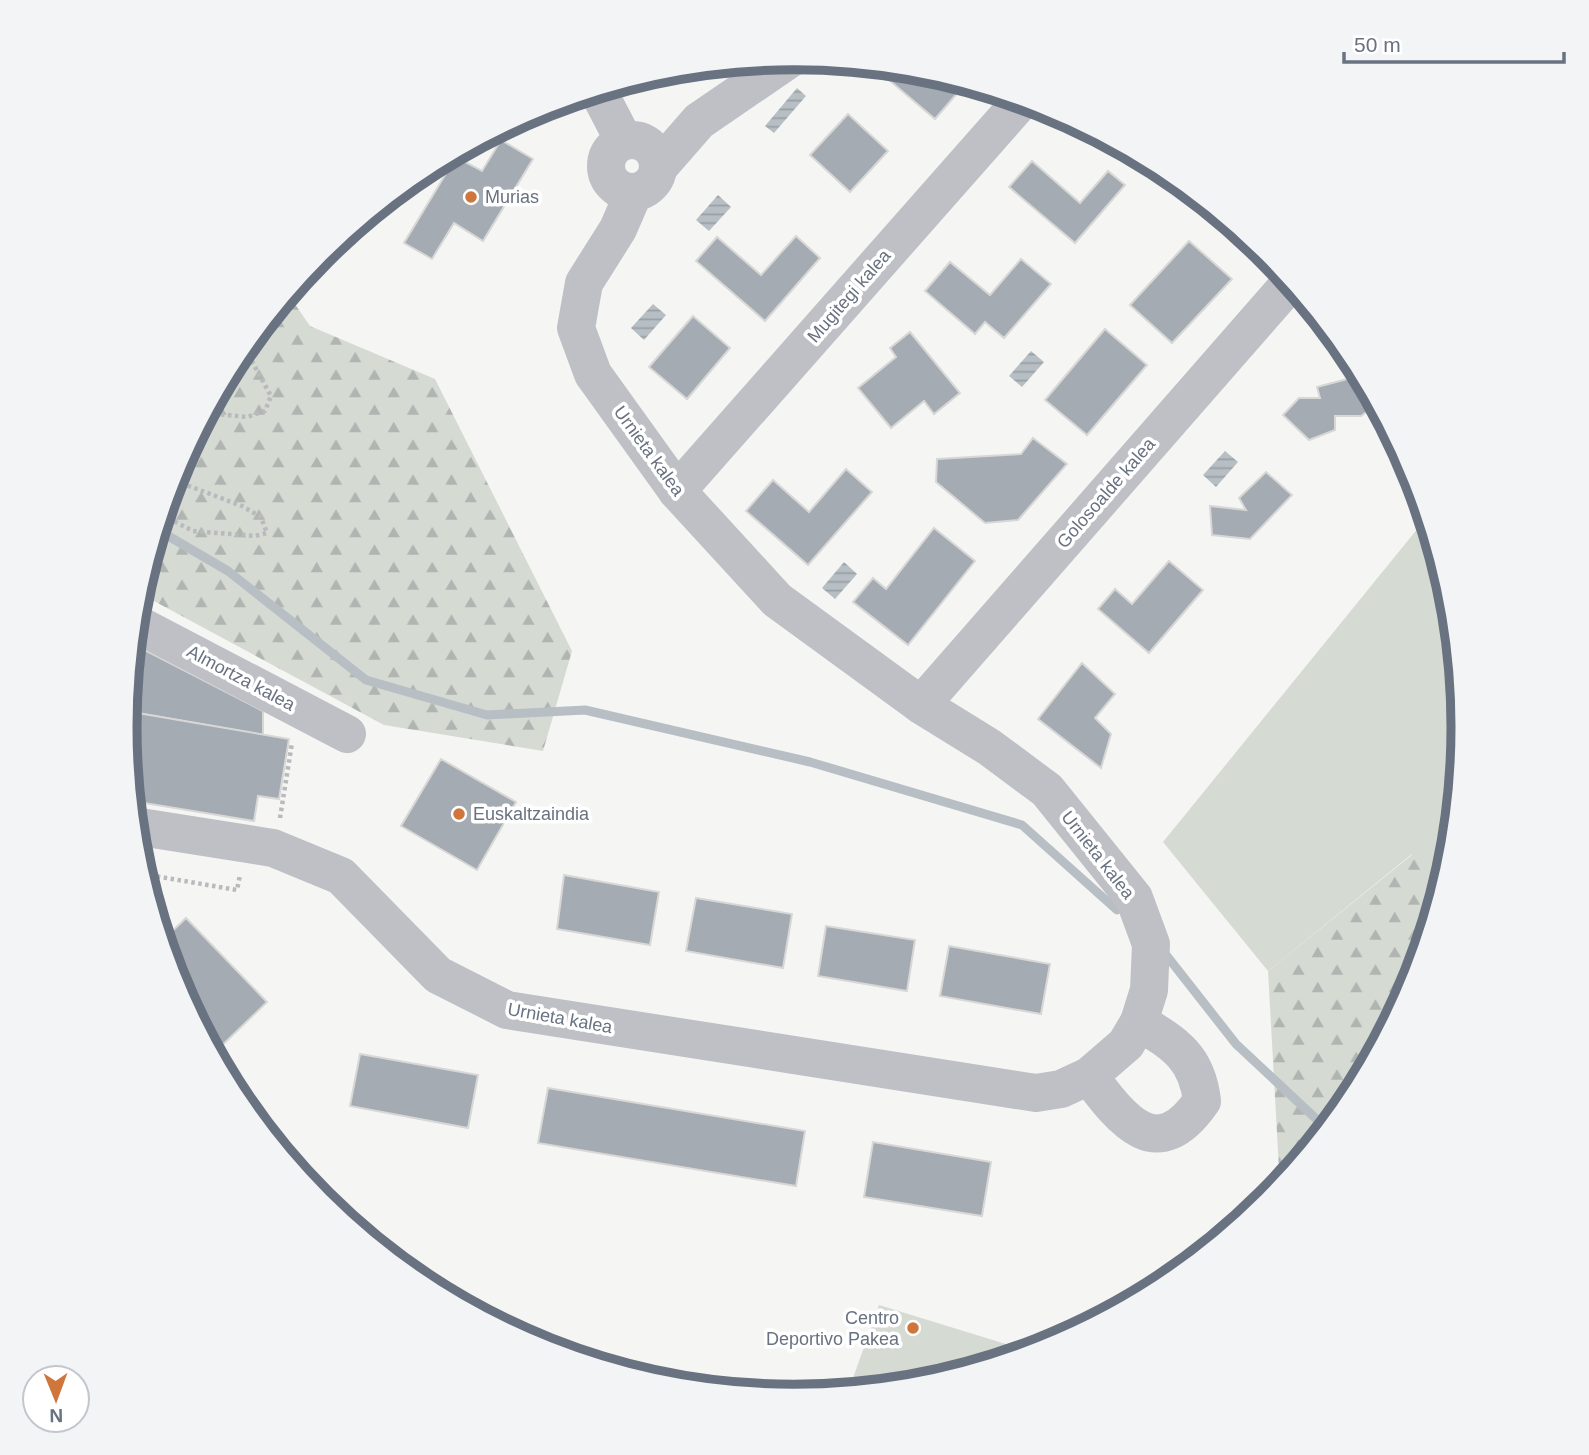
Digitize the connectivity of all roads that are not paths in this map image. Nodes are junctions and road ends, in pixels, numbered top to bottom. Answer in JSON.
{"nodes":[{"id":1,"x":772,"y":71,"type":"edge"},
{"id":2,"x":602,"y":99,"type":"edge"},
{"id":3,"x":1014,"y":108,"type":"edge"},
{"id":4,"x":646,"y":180,"type":"junction"},
{"id":5,"x":1285,"y":289,"type":"edge"},
{"id":6,"x":677,"y":491,"type":"junction"},
{"id":7,"x":145,"y":628,"type":"edge"},
{"id":8,"x":921,"y":705,"type":"junction"},
{"id":9,"x":347,"y":734,"type":"dead end"},
{"id":10,"x":145,"y":828,"type":"edge"},
{"id":11,"x":1139,"y":1022,"type":"junction"},
{"id":12,"x":1089,"y":1076,"type":"junction"}],
"edges":[{"from":1,"to":4,"type":"street","name":"Urnieta kalea"},
{"from":2,"to":4,"type":"street"},
{"from":3,"to":6,"type":"street","name":"Mugitegi kalea"},
{"from":4,"to":6,"type":"street","name":"Urnieta kalea"},
{"from":5,"to":8,"type":"street","name":"Golosoalde kalea"},
{"from":6,"to":8,"type":"street","name":"Urnieta kalea"},
{"from":7,"to":9,"type":"street","name":"Almortza kalea"},
{"from":8,"to":11,"type":"street","name":"Urnieta kalea"},
{"from":10,"to":12,"type":"street","name":"Urnieta kalea"},
{"from":11,"to":12,"type":"street","name":"Urnieta kalea"},
{"from":11,"to":12,"type":"street"}]}
